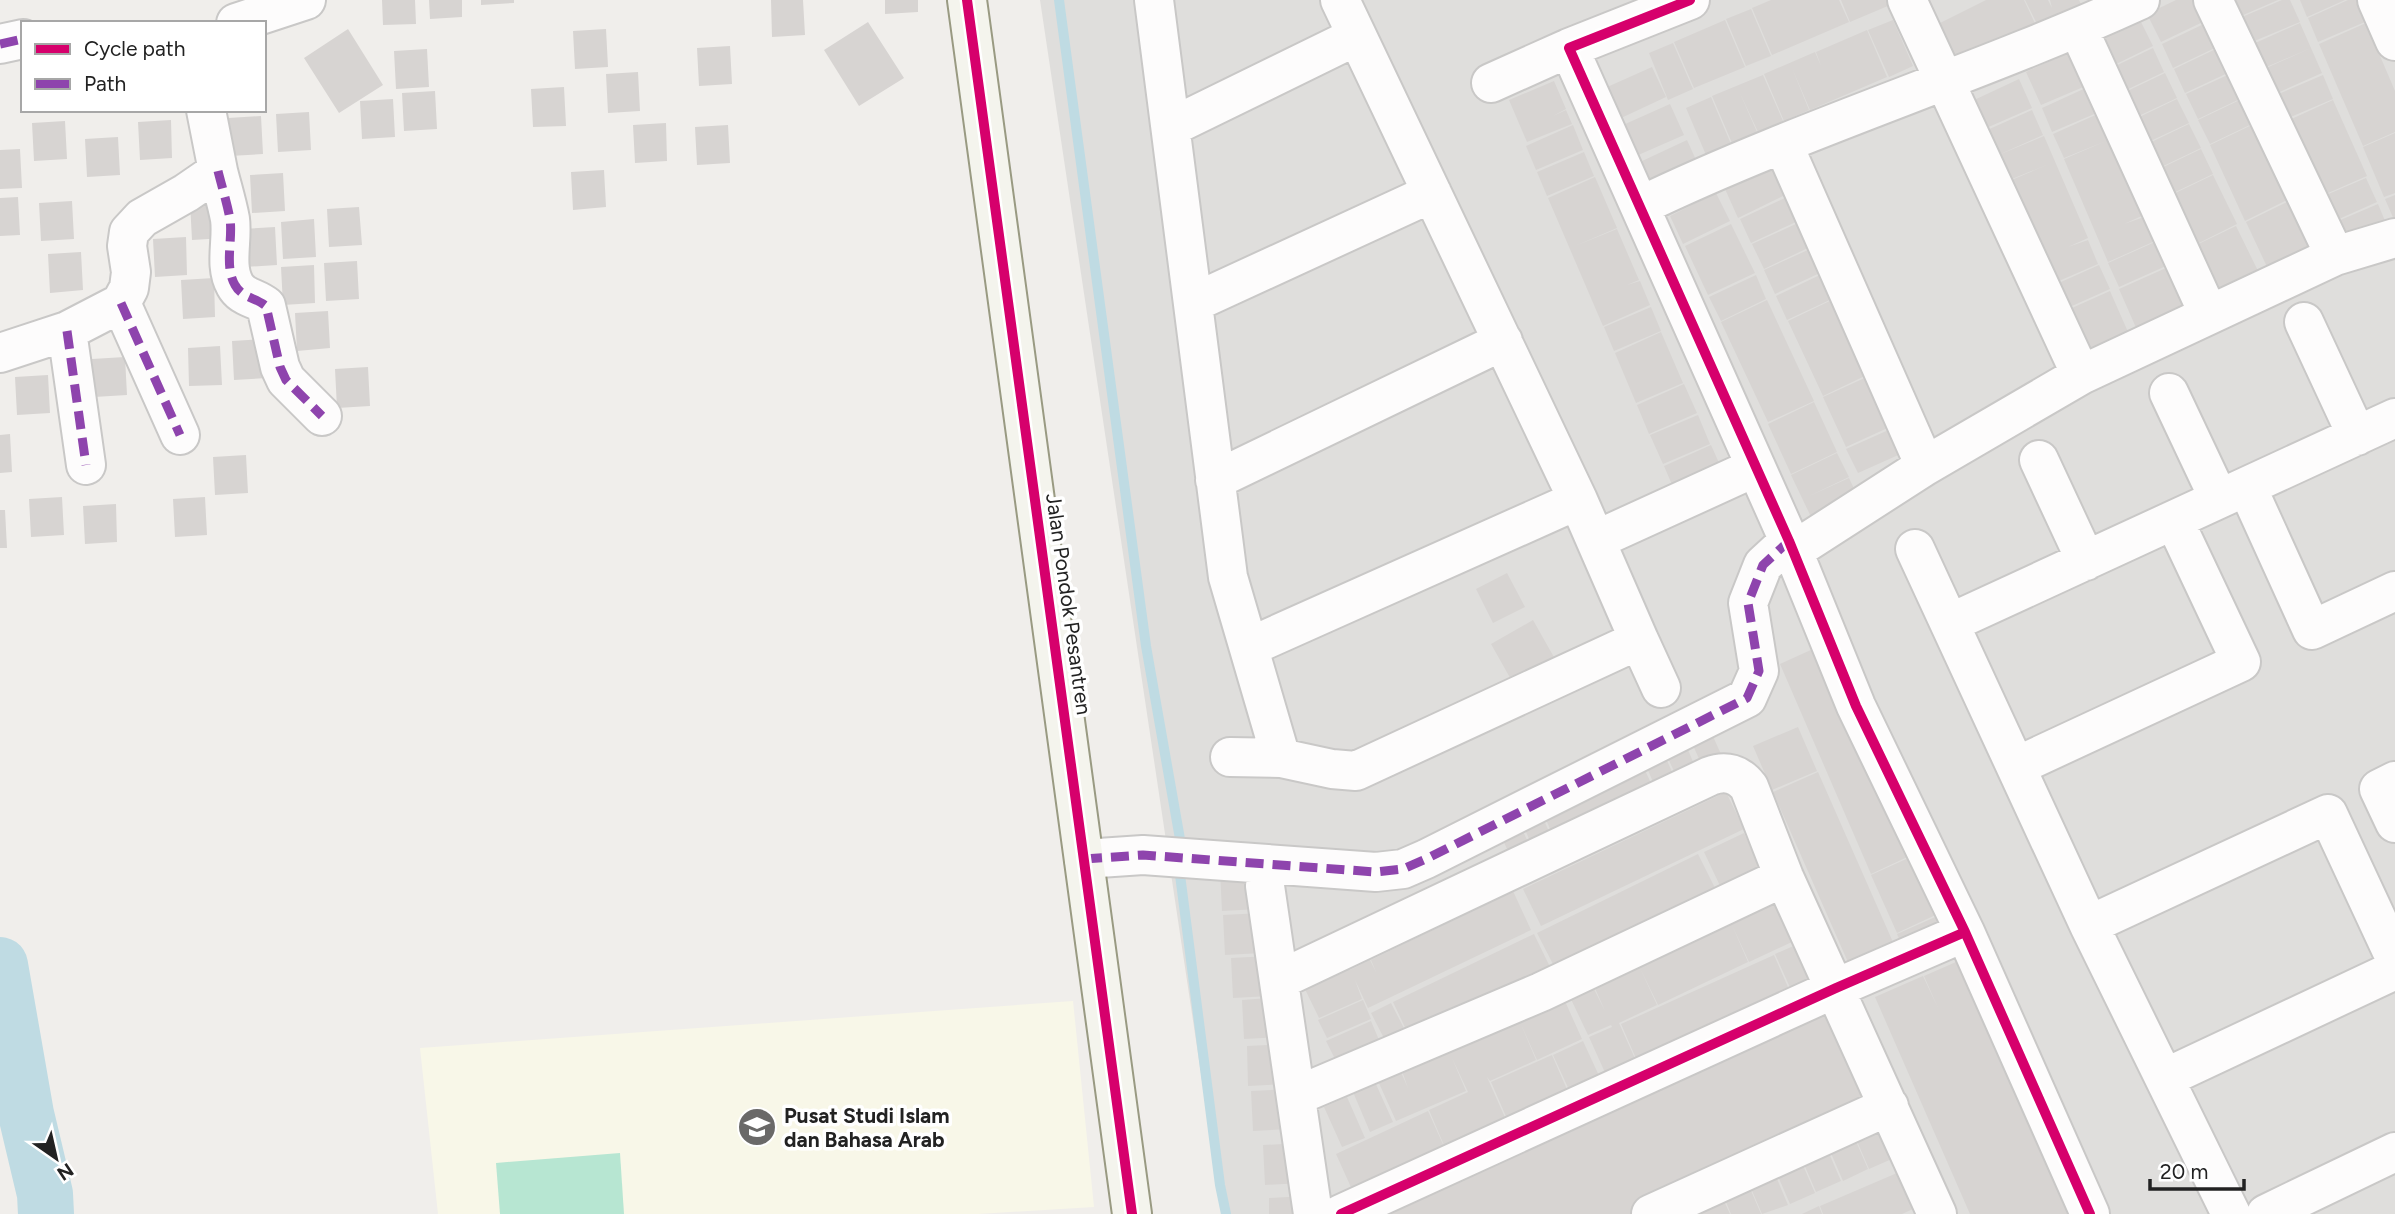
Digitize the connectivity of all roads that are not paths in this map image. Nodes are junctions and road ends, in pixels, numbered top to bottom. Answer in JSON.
{"nodes":[{"id":1,"x":306,"y":0,"type":"edge"},
{"id":2,"x":967,"y":0,"type":"edge"},
{"id":3,"x":1154,"y":0,"type":"edge"},
{"id":4,"x":1340,"y":0,"type":"edge"},
{"id":5,"x":1690,"y":0,"type":"edge"},
{"id":6,"x":1907,"y":0,"type":"edge"},
{"id":7,"x":2140,"y":0,"type":"edge"},
{"id":8,"x":2213,"y":0,"type":"edge"},
{"id":9,"x":2377,"y":0,"type":"edge"},
{"id":10,"x":242,"y":21,"type":"edge"},
{"id":11,"x":2078,"y":28,"type":"junction"},
{"id":12,"x":1357,"y":36,"type":"junction"},
{"id":13,"x":21,"y":39,"type":"edge"},
{"id":14,"x":2395,"y":41,"type":"edge"},
{"id":15,"x":0,"y":44,"type":"edge"},
{"id":16,"x":1569,"y":48,"type":"junction"},
{"id":17,"x":1946,"y":80,"type":"junction"},
{"id":18,"x":1491,"y":83,"type":"dead end"},
{"id":19,"x":206,"y":112,"type":"edge"},
{"id":20,"x":1171,"y":127,"type":"junction"},
{"id":21,"x":1783,"y":144,"type":"junction"},
{"id":22,"x":218,"y":171,"type":"junction"},
{"id":23,"x":1432,"y":193,"type":"junction"},
{"id":24,"x":1640,"y":206,"type":"junction"},
{"id":25,"x":2395,"y":238,"type":"edge"},
{"id":26,"x":2335,"y":256,"type":"junction"},
{"id":27,"x":121,"y":303,"type":"junction"},
{"id":28,"x":1193,"y":303,"type":"junction"},
{"id":29,"x":2209,"y":315,"type":"junction"},
{"id":30,"x":2304,"y":322,"type":"dead end"},
{"id":31,"x":67,"y":331,"type":"junction"},
{"id":32,"x":1503,"y":341,"type":"junction"},
{"id":33,"x":0,"y":353,"type":"edge"},
{"id":34,"x":2081,"y":375,"type":"junction"},
{"id":35,"x":2169,"y":393,"type":"dead end"},
{"id":36,"x":322,"y":416,"type":"dead end"},
{"id":37,"x":2395,"y":418,"type":"edge"},
{"id":38,"x":180,"y":435,"type":"dead end"},
{"id":39,"x":2357,"y":436,"type":"junction"},
{"id":40,"x":2039,"y":460,"type":"dead end"},
{"id":41,"x":86,"y":465,"type":"dead end"},
{"id":42,"x":1925,"y":466,"type":"junction"},
{"id":43,"x":1755,"y":467,"type":"junction"},
{"id":44,"x":1215,"y":480,"type":"junction"},
{"id":45,"x":2233,"y":493,"type":"junction"},
{"id":46,"x":1578,"y":500,"type":"junction"},
{"id":47,"x":2174,"y":520,"type":"junction"},
{"id":48,"x":1596,"y":540,"type":"junction"},
{"id":49,"x":1791,"y":546,"type":"junction"},
{"id":50,"x":1915,"y":549,"type":"dead end"},
{"id":51,"x":2086,"y":561,"type":"junction"},
{"id":52,"x":2395,"y":591,"type":"edge"},
{"id":53,"x":1951,"y":623,"type":"junction"},
{"id":54,"x":1639,"y":640,"type":"junction"},
{"id":55,"x":1249,"y":647,"type":"junction"},
{"id":56,"x":1661,"y":688,"type":"dead end"},
{"id":57,"x":1230,"y":757,"type":"dead end"},
{"id":58,"x":1281,"y":758,"type":"junction"},
{"id":59,"x":2017,"y":766,"type":"junction"},
{"id":60,"x":2395,"y":781,"type":"edge"},
{"id":61,"x":2395,"y":823,"type":"edge"},
{"id":62,"x":1084,"y":859,"type":"junction"},
{"id":63,"x":1784,"y":877,"type":"junction"},
{"id":64,"x":1265,"y":886,"type":"dead end"},
{"id":65,"x":2089,"y":925,"type":"junction"},
{"id":66,"x":1965,"y":932,"type":"junction"},
{"id":67,"x":2395,"y":958,"type":"edge"},
{"id":68,"x":2395,"y":970,"type":"edge"},
{"id":69,"x":1279,"y":980,"type":"junction"},
{"id":70,"x":1836,"y":988,"type":"junction"},
{"id":71,"x":2165,"y":1078,"type":"junction"},
{"id":72,"x":1296,"y":1096,"type":"junction"},
{"id":73,"x":1889,"y":1107,"type":"junction"},
{"id":74,"x":2395,"y":1152,"type":"edge"},
{"id":75,"x":1132,"y":1214,"type":"edge"},
{"id":76,"x":1313,"y":1214,"type":"edge"},
{"id":77,"x":1341,"y":1214,"type":"edge"},
{"id":78,"x":1651,"y":1214,"type":"edge"},
{"id":79,"x":1937,"y":1214,"type":"edge"},
{"id":80,"x":2090,"y":1214,"type":"edge"},
{"id":81,"x":2231,"y":1214,"type":"edge"},
{"id":82,"x":2266,"y":1214,"type":"edge"}],
"edges":[{"from":1,"to":10,"type":"street"},
{"from":2,"to":62,"type":"street","name":"Jalan Pondok Pesantren"},
{"from":3,"to":20,"type":"street"},
{"from":4,"to":12,"type":"street"},
{"from":5,"to":16,"type":"street"},
{"from":6,"to":17,"type":"street"},
{"from":7,"to":11,"type":"street"},
{"from":8,"to":26,"type":"street"},
{"from":9,"to":14,"type":"street"},
{"from":11,"to":17,"type":"street"},
{"from":11,"to":29,"type":"street"},
{"from":12,"to":20,"type":"street"},
{"from":12,"to":23,"type":"street"},
{"from":13,"to":15,"type":"street"},
{"from":16,"to":18,"type":"street"},
{"from":16,"to":24,"type":"street"},
{"from":17,"to":21,"type":"street"},
{"from":17,"to":34,"type":"street"},
{"from":19,"to":22,"type":"street"},
{"from":20,"to":28,"type":"street"},
{"from":21,"to":24,"type":"street"},
{"from":21,"to":42,"type":"street"},
{"from":22,"to":27,"type":"street"},
{"from":22,"to":36,"type":"street"},
{"from":23,"to":28,"type":"street"},
{"from":23,"to":32,"type":"street"},
{"from":24,"to":43,"type":"street"},
{"from":25,"to":26,"type":"street"},
{"from":26,"to":29,"type":"street"},
{"from":27,"to":31,"type":"street"},
{"from":27,"to":38,"type":"street"},
{"from":28,"to":44,"type":"street"},
{"from":29,"to":34,"type":"street"},
{"from":30,"to":39,"type":"street"},
{"from":31,"to":33,"type":"street"},
{"from":31,"to":41,"type":"street"},
{"from":32,"to":44,"type":"street"},
{"from":32,"to":46,"type":"street"},
{"from":34,"to":42,"type":"street"},
{"from":35,"to":45,"type":"street"},
{"from":37,"to":39,"type":"street"},
{"from":39,"to":45,"type":"street"},
{"from":40,"to":51,"type":"street"},
{"from":42,"to":49,"type":"street"},
{"from":43,"to":48,"type":"street"},
{"from":43,"to":49,"type":"street"},
{"from":44,"to":55,"type":"street"},
{"from":45,"to":47,"type":"street"},
{"from":45,"to":52,"type":"street"},
{"from":46,"to":48,"type":"street"},
{"from":46,"to":55,"type":"street"},
{"from":47,"to":51,"type":"street"},
{"from":47,"to":59,"type":"street"},
{"from":48,"to":54,"type":"street"},
{"from":49,"to":62,"type":"street"},
{"from":49,"to":66,"type":"street"},
{"from":50,"to":53,"type":"street"},
{"from":51,"to":53,"type":"street"},
{"from":53,"to":59,"type":"street"},
{"from":54,"to":56,"type":"street"},
{"from":54,"to":58,"type":"street"},
{"from":55,"to":58,"type":"street"},
{"from":57,"to":58,"type":"street"},
{"from":59,"to":65,"type":"street"},
{"from":60,"to":61,"type":"street"},
{"from":62,"to":75,"type":"street","name":"Jalan Pondok Pesantren"},
{"from":63,"to":69,"type":"street"},
{"from":63,"to":70,"type":"street"},
{"from":63,"to":72,"type":"street"},
{"from":64,"to":69,"type":"street"},
{"from":65,"to":67,"type":"street"},
{"from":65,"to":71,"type":"street"},
{"from":66,"to":70,"type":"street"},
{"from":66,"to":80,"type":"street"},
{"from":68,"to":71,"type":"street"},
{"from":69,"to":72,"type":"street"},
{"from":70,"to":73,"type":"street"},
{"from":70,"to":77,"type":"street"},
{"from":71,"to":81,"type":"street"},
{"from":72,"to":76,"type":"street"},
{"from":73,"to":78,"type":"street"},
{"from":73,"to":79,"type":"street"},
{"from":74,"to":82,"type":"street"}]}
